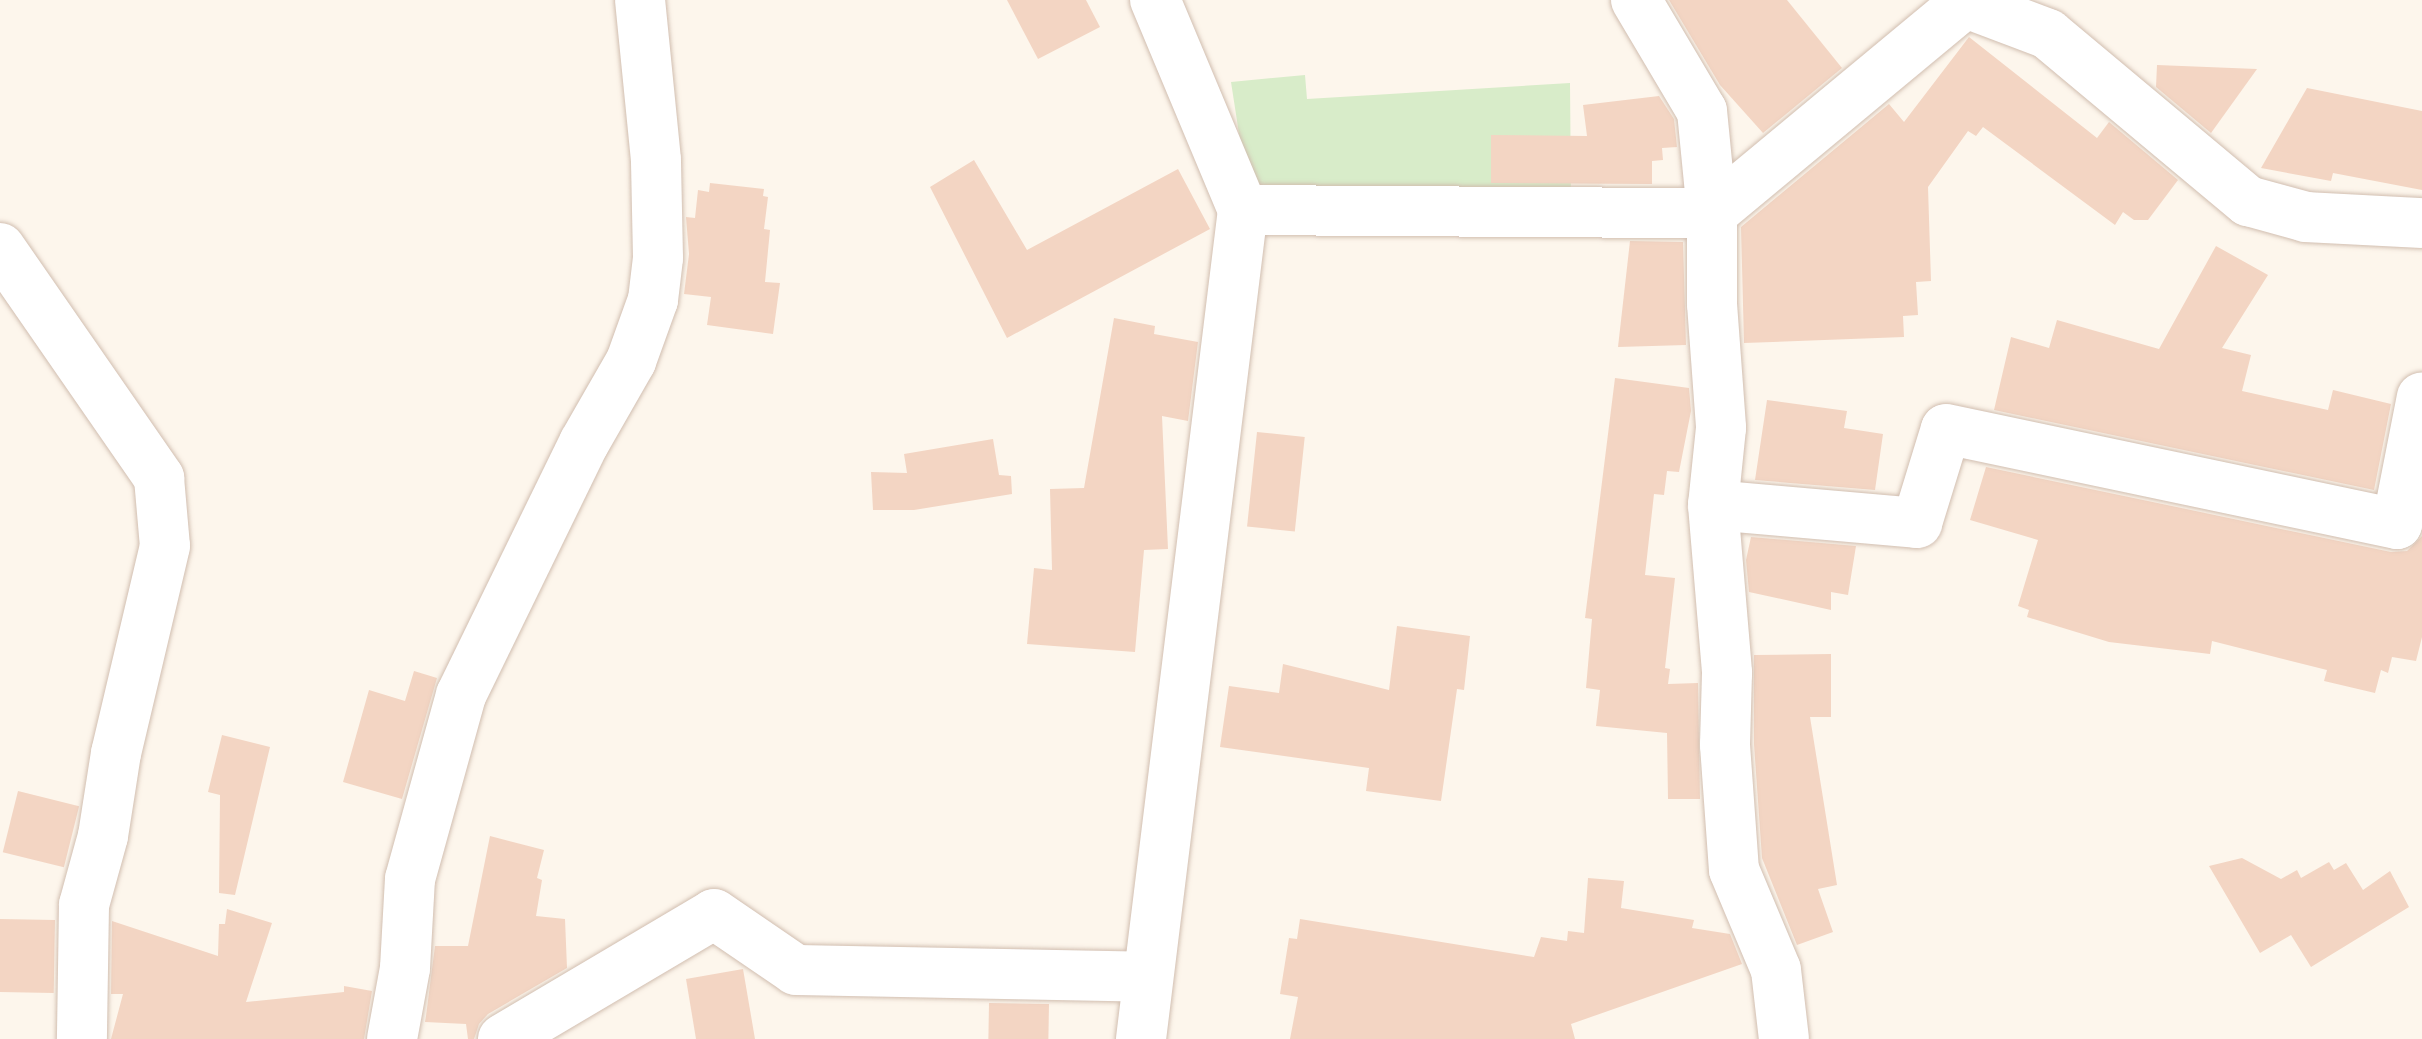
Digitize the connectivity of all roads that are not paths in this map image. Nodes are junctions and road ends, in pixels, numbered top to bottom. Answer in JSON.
{"nodes":[{"id":1,"x":640,"y":0,"type":"edge"},
{"id":2,"x":1154,"y":0,"type":"edge"},
{"id":3,"x":1636,"y":0,"type":"edge"},
{"id":4,"x":1967,"y":1,"type":"edge"},
{"id":5,"x":1243,"y":210,"type":"junction"},
{"id":6,"x":1712,"y":213,"type":"junction"},
{"id":7,"x":2422,"y":223,"type":"edge"},
{"id":8,"x":0,"y":248,"type":"edge"},
{"id":9,"x":2422,"y":397,"type":"edge"},
{"id":10,"x":1713,"y":505,"type":"junction"},
{"id":11,"x":1148,"y":977,"type":"junction"},
{"id":12,"x":82,"y":1039,"type":"edge"},
{"id":13,"x":392,"y":1039,"type":"edge"},
{"id":14,"x":502,"y":1039,"type":"edge"},
{"id":15,"x":1141,"y":1039,"type":"edge"},
{"id":16,"x":1784,"y":1039,"type":"edge"}],
"edges":[{"from":1,"to":13,"type":"street"},
{"from":2,"to":5,"type":"street"},
{"from":3,"to":6,"type":"street"},
{"from":4,"to":6,"type":"street"},
{"from":4,"to":7,"type":"street"},
{"from":5,"to":6,"type":"street"},
{"from":5,"to":11,"type":"street"},
{"from":6,"to":10,"type":"street"},
{"from":8,"to":12,"type":"street"},
{"from":9,"to":10,"type":"street"},
{"from":10,"to":16,"type":"street"},
{"from":11,"to":14,"type":"street"},
{"from":11,"to":15,"type":"street"}]}
